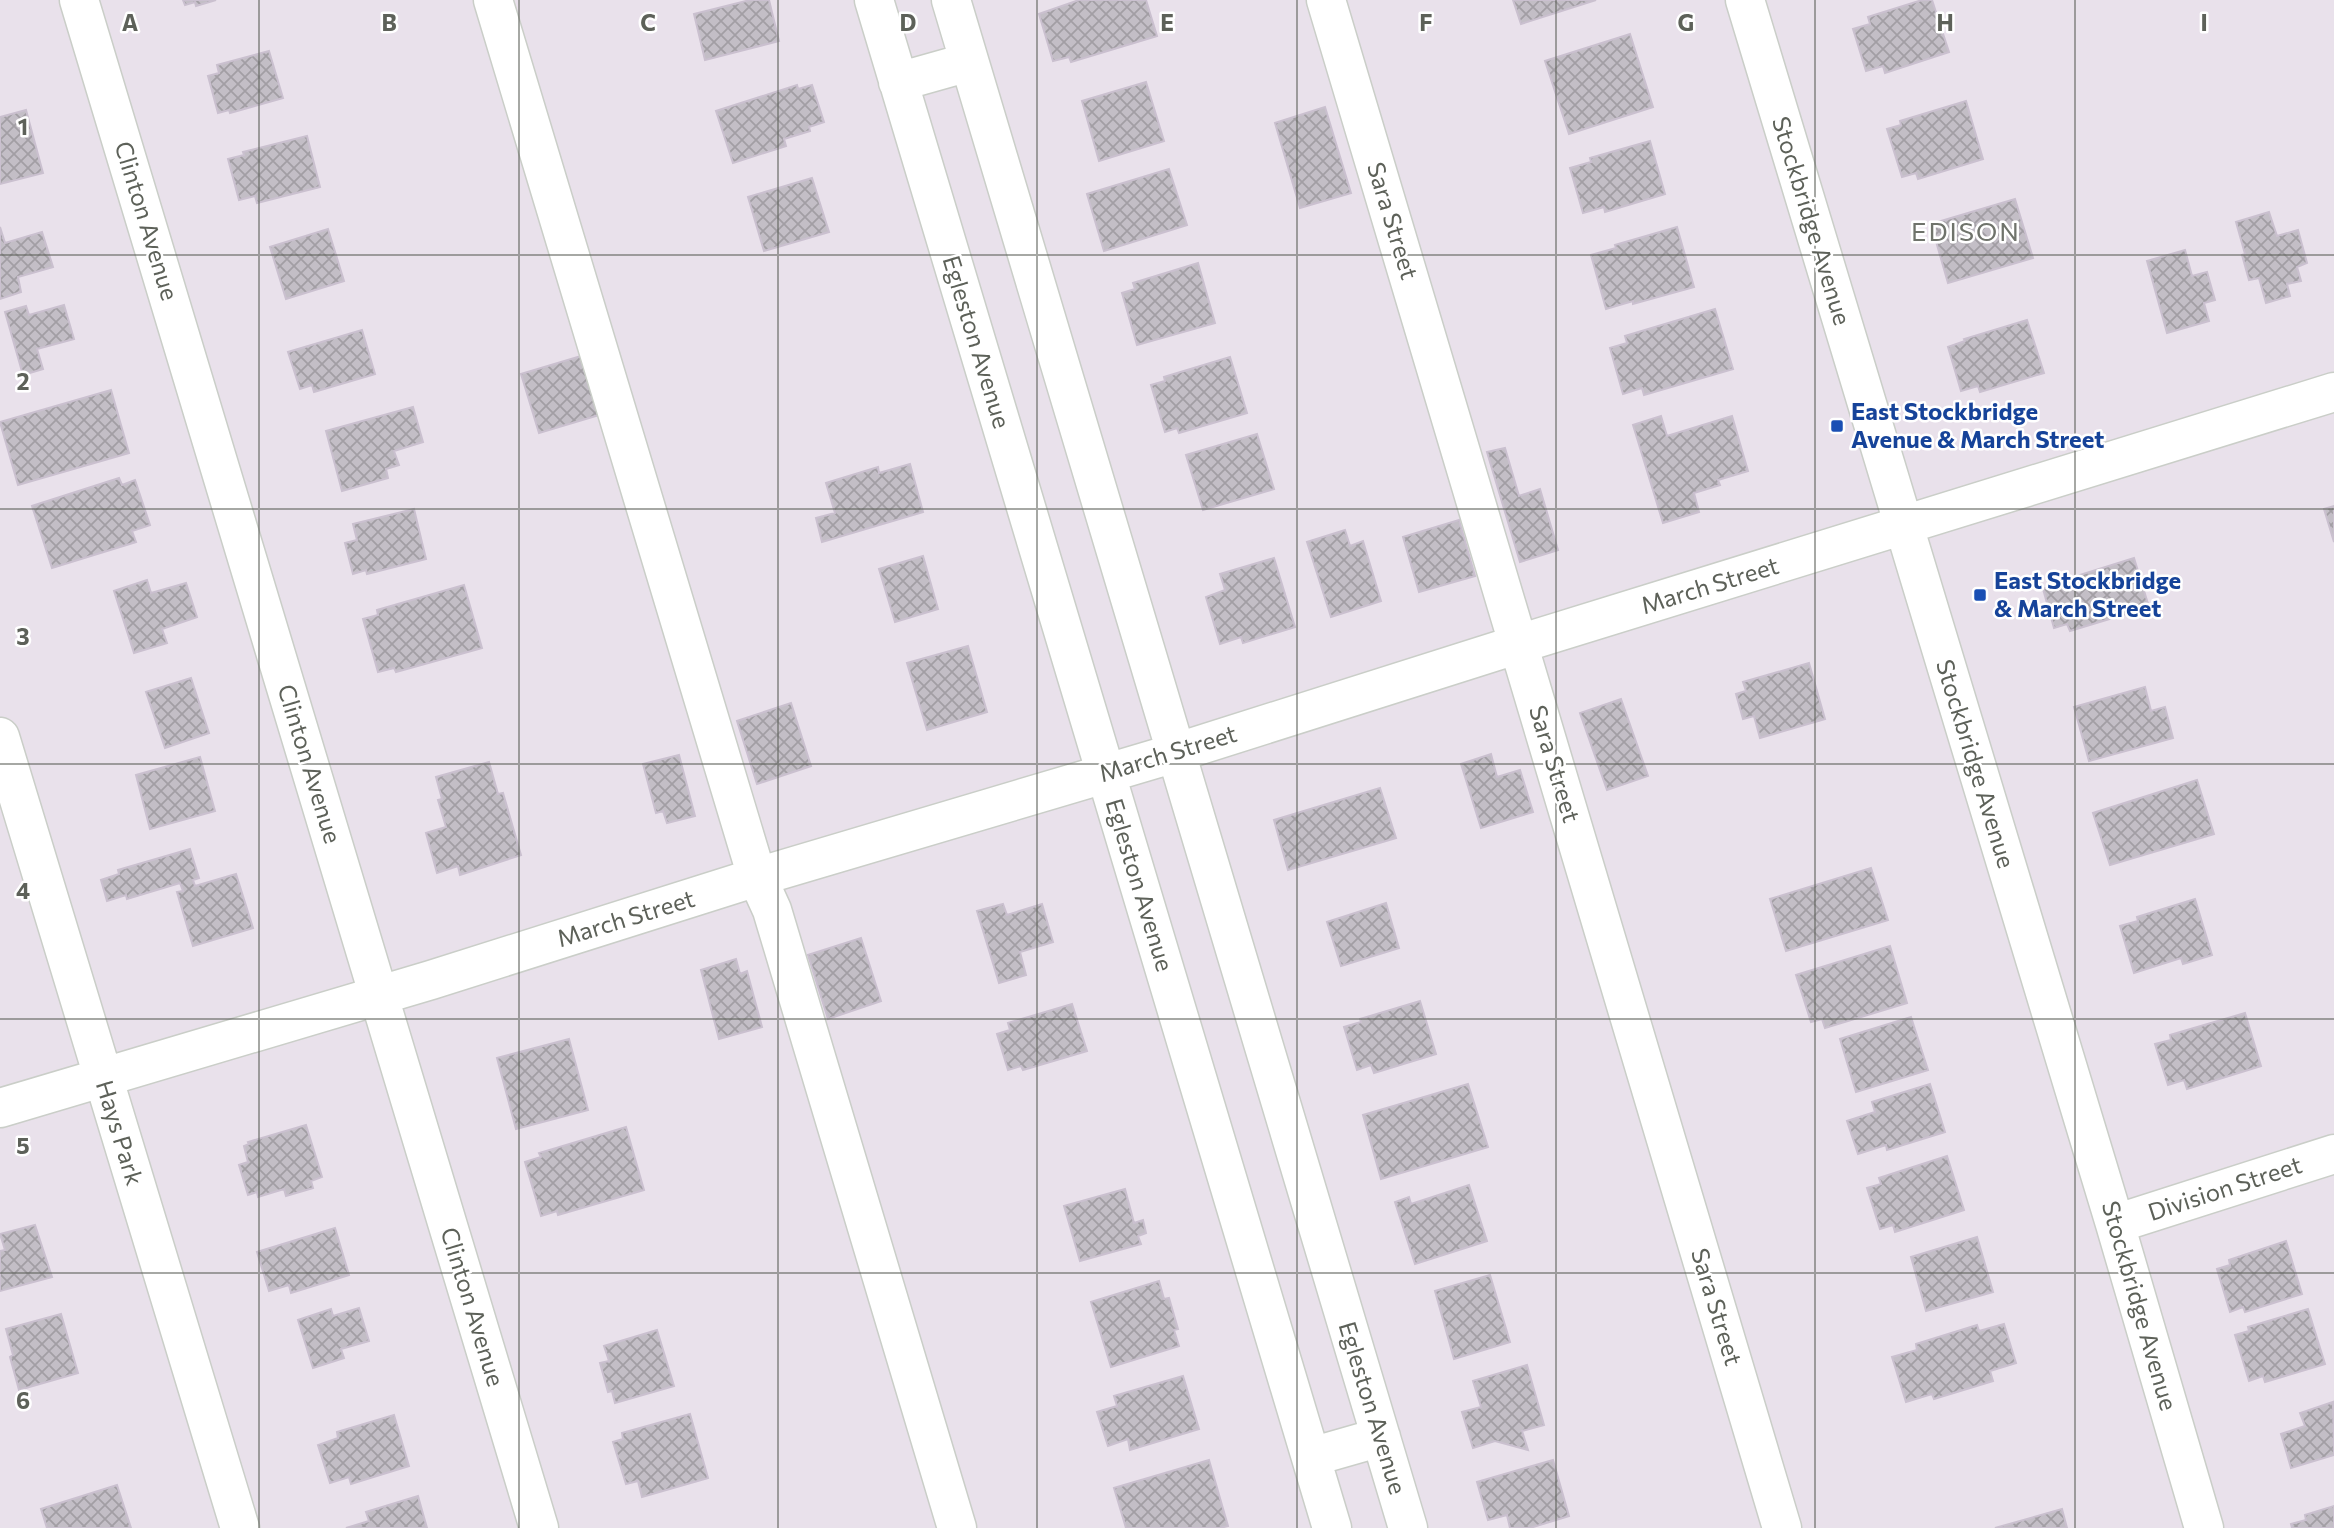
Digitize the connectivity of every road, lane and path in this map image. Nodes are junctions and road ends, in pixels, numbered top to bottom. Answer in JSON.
{"nodes":[{"id":1,"x":79,"y":0,"type":"edge"},
{"id":2,"x":493,"y":0,"type":"edge"},
{"id":3,"x":874,"y":0,"type":"edge"},
{"id":4,"x":951,"y":0,"type":"edge"},
{"id":5,"x":1326,"y":0,"type":"edge"},
{"id":6,"x":1745,"y":0,"type":"edge"},
{"id":7,"x":969,"y":62,"type":"junction"},
{"id":8,"x":898,"y":82,"type":"junction"},
{"id":9,"x":2334,"y":392,"type":"edge"},
{"id":10,"x":1903,"y":527,"type":"junction"},
{"id":11,"x":1519,"y":644,"type":"junction"},
{"id":12,"x":0,"y":737,"type":"edge"},
{"id":13,"x":1175,"y":752,"type":"junction"},
{"id":14,"x":1105,"y":773,"type":"junction"},
{"id":15,"x":757,"y":877,"type":"junction"},
{"id":16,"x":379,"y":995,"type":"junction"},
{"id":17,"x":102,"y":1076,"type":"junction"},
{"id":18,"x":0,"y":1108,"type":"edge"},
{"id":19,"x":2334,"y":1154,"type":"edge"},
{"id":20,"x":2115,"y":1224,"type":"junction"},
{"id":21,"x":1381,"y":1437,"type":"junction"},
{"id":22,"x":1311,"y":1457,"type":"junction"},
{"id":23,"x":240,"y":1528,"type":"edge"},
{"id":24,"x":539,"y":1528,"type":"edge"},
{"id":25,"x":957,"y":1528,"type":"edge"},
{"id":26,"x":1332,"y":1528,"type":"edge"},
{"id":27,"x":1408,"y":1528,"type":"edge"},
{"id":28,"x":1782,"y":1528,"type":"edge"},
{"id":29,"x":2204,"y":1528,"type":"edge"}],
"edges":[{"from":1,"to":16,"type":"street","name":"Clinton Avenue"},
{"from":2,"to":15,"type":"street"},
{"from":3,"to":8,"type":"street","name":"Egleston Avenue"},
{"from":4,"to":7,"type":"street","name":"Egleston Avenue"},
{"from":5,"to":11,"type":"street","name":"Sara Street"},
{"from":6,"to":10,"type":"street","name":"Stockbridge Avenue"},
{"from":7,"to":8,"type":"street"},
{"from":7,"to":13,"type":"street","name":"Egleston Avenue"},
{"from":8,"to":14,"type":"street","name":"Egleston Avenue"},
{"from":9,"to":10,"type":"street","name":"March Street"},
{"from":10,"to":11,"type":"street","name":"March Street"},
{"from":10,"to":20,"type":"street","name":"Stockbridge Avenue"},
{"from":11,"to":13,"type":"street","name":"March Street"},
{"from":11,"to":28,"type":"street","name":"Sara Street"},
{"from":12,"to":17,"type":"street","name":"Hays Park"},
{"from":13,"to":14,"type":"street","name":"March Street"},
{"from":13,"to":21,"type":"street","name":"Egleston Avenue"},
{"from":14,"to":15,"type":"street","name":"March Street"},
{"from":14,"to":22,"type":"street","name":"Egleston Avenue"},
{"from":15,"to":16,"type":"street","name":"March Street"},
{"from":15,"to":25,"type":"street"},
{"from":16,"to":17,"type":"street","name":"March Street"},
{"from":16,"to":24,"type":"street","name":"Clinton Avenue"},
{"from":17,"to":18,"type":"street","name":"March Street"},
{"from":17,"to":23,"type":"street","name":"Hays Park"},
{"from":19,"to":20,"type":"street","name":"Division Street"},
{"from":20,"to":29,"type":"street","name":"Stockbridge Avenue"},
{"from":21,"to":22,"type":"street"},
{"from":21,"to":27,"type":"street","name":"Egleston Avenue"},
{"from":22,"to":26,"type":"street","name":"Egleston Avenue"}]}
